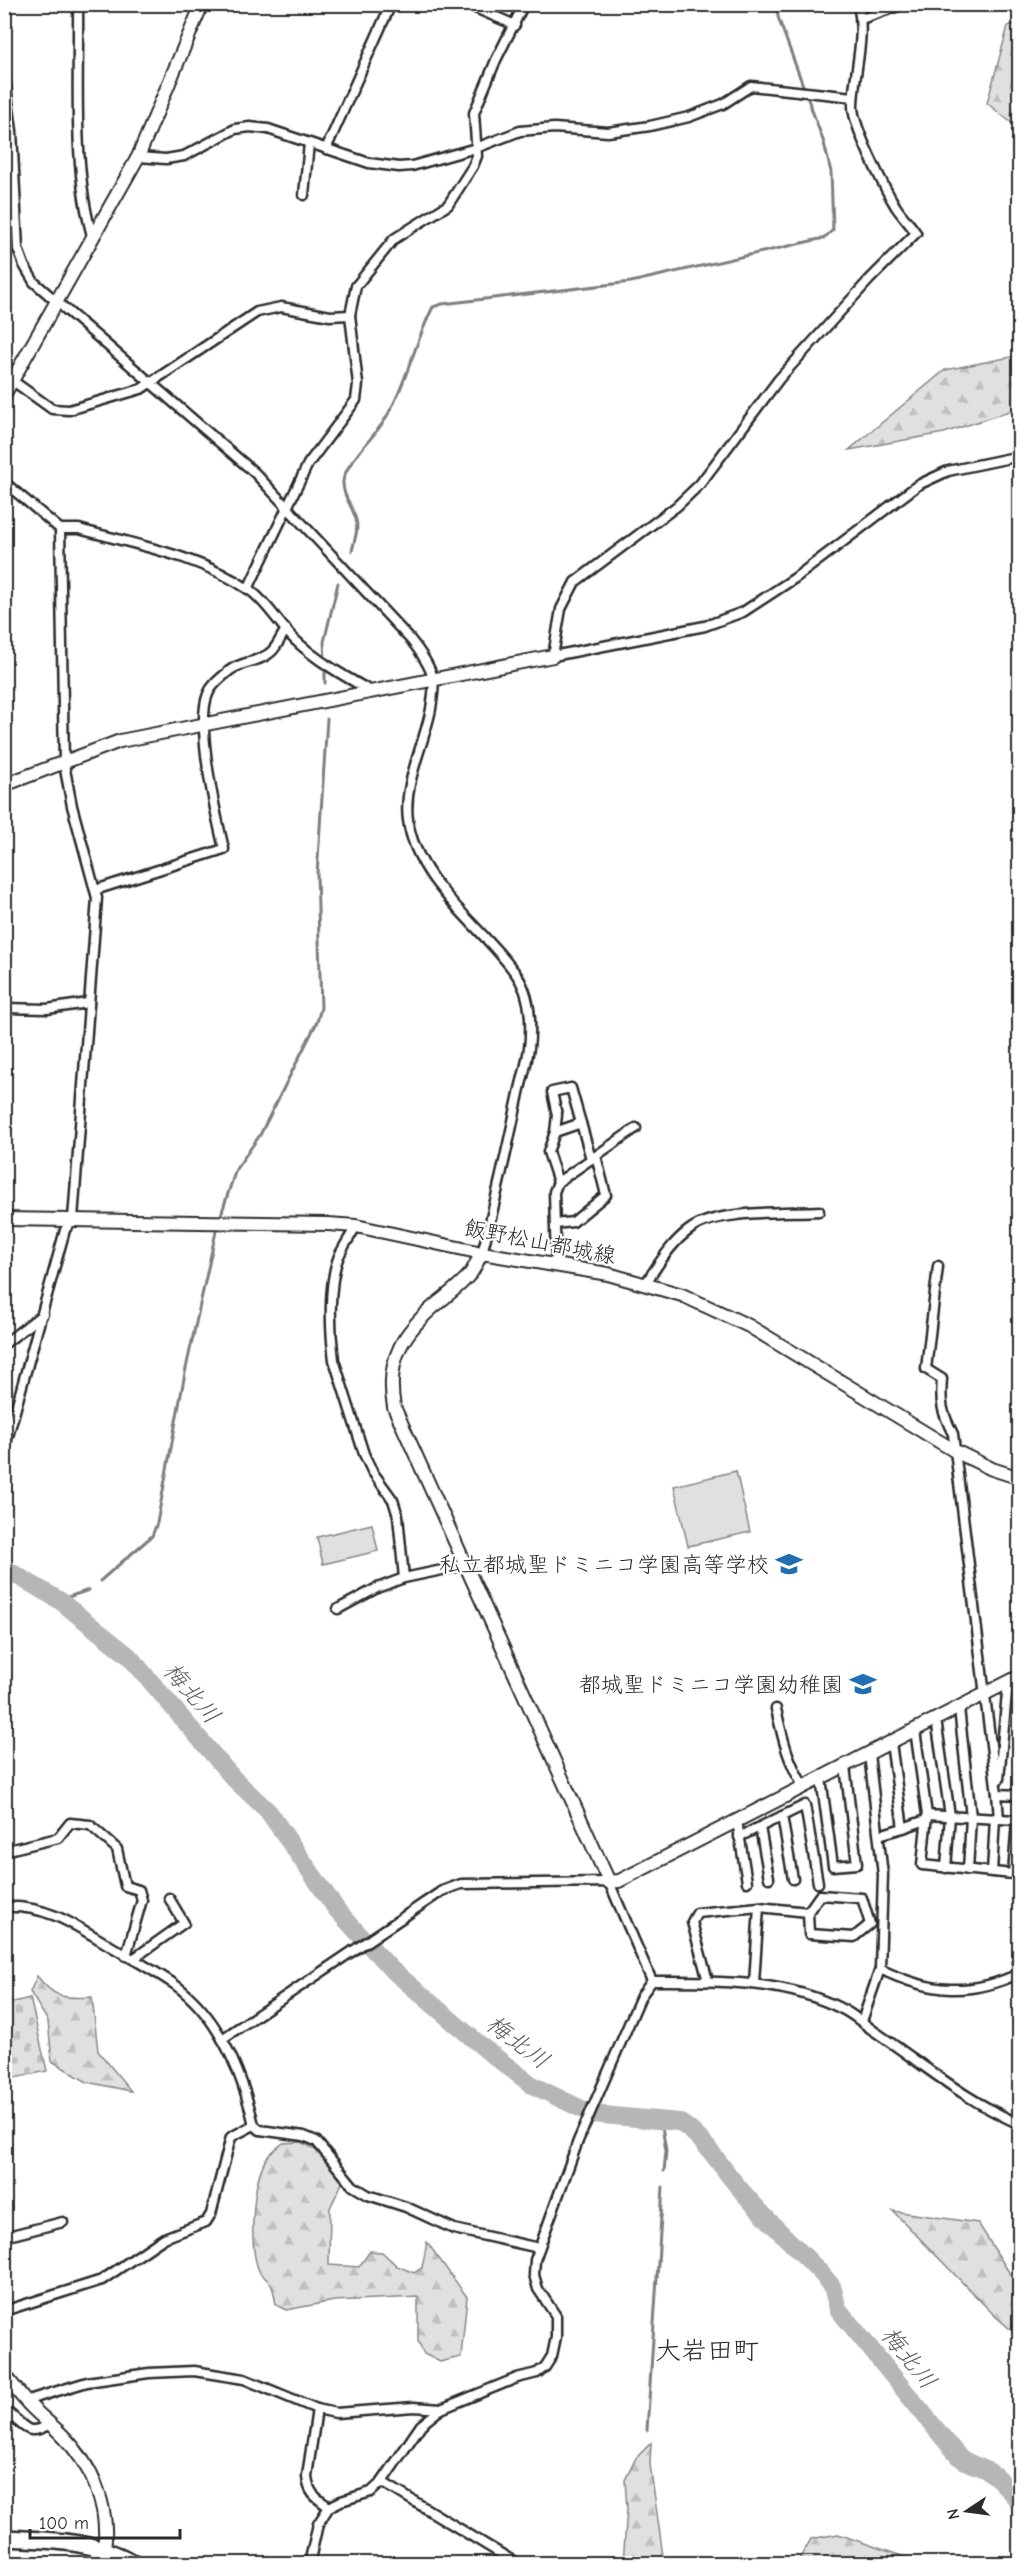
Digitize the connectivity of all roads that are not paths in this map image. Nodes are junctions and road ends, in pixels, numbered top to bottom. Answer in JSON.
{"nodes":[{"id":1,"x":78,"y":4,"type":"edge"},
{"id":2,"x":202,"y":4,"type":"edge"},
{"id":3,"x":391,"y":4,"type":"edge"},
{"id":4,"x":466,"y":4,"type":"edge"},
{"id":5,"x":524,"y":4,"type":"edge"},
{"id":6,"x":858,"y":4,"type":"edge"},
{"id":7,"x":904,"y":4,"type":"edge"},
{"id":8,"x":861,"y":19,"type":"junction"},
{"id":9,"x":515,"y":25,"type":"junction"},
{"id":10,"x":4,"y":71,"type":"edge"},
{"id":11,"x":853,"y":97,"type":"junction"},
{"id":12,"x":309,"y":143,"type":"junction"},
{"id":13,"x":476,"y":148,"type":"junction"},
{"id":14,"x":326,"y":149,"type":"junction"},
{"id":15,"x":138,"y":157,"type":"junction"},
{"id":16,"x":304,"y":195,"type":"dead end"},
{"id":17,"x":93,"y":239,"type":"junction"},
{"id":18,"x":58,"y":304,"type":"junction"},
{"id":19,"x":350,"y":315,"type":"junction"},
{"id":20,"x":13,"y":381,"type":"junction"},
{"id":21,"x":152,"y":383,"type":"junction"},
{"id":22,"x":4,"y":395,"type":"edge"},
{"id":23,"x":1020,"y":456,"type":"edge"},
{"id":24,"x":4,"y":482,"type":"edge"},
{"id":25,"x":286,"y":507,"type":"junction"},
{"id":26,"x":60,"y":529,"type":"junction"},
{"id":27,"x":248,"y":589,"type":"junction"},
{"id":28,"x":286,"y":629,"type":"junction"},
{"id":29,"x":553,"y":656,"type":"junction"},
{"id":30,"x":433,"y":679,"type":"junction"},
{"id":31,"x":369,"y":690,"type":"junction"},
{"id":32,"x":204,"y":723,"type":"junction"},
{"id":33,"x":64,"y":764,"type":"junction"},
{"id":34,"x":4,"y":785,"type":"edge"},
{"id":35,"x":95,"y":890,"type":"junction"},
{"id":36,"x":88,"y":1003,"type":"junction"},
{"id":37,"x":4,"y":1008,"type":"edge"},
{"id":38,"x":581,"y":1124,"type":"junction"},
{"id":39,"x":636,"y":1128,"type":"dead end"},
{"id":40,"x":555,"y":1132,"type":"junction"},
{"id":41,"x":593,"y":1158,"type":"junction"},
{"id":42,"x":558,"y":1182,"type":"junction"},
{"id":43,"x":819,"y":1211,"type":"dead end"},
{"id":44,"x":4,"y":1219,"type":"edge"},
{"id":45,"x":74,"y":1219,"type":"junction"},
{"id":46,"x":555,"y":1224,"type":"junction"},
{"id":47,"x":356,"y":1227,"type":"junction"},
{"id":48,"x":482,"y":1252,"type":"junction"},
{"id":49,"x":556,"y":1265,"type":"junction"},
{"id":50,"x":938,"y":1266,"type":"dead end"},
{"id":51,"x":645,"y":1284,"type":"junction"},
{"id":52,"x":43,"y":1314,"type":"junction"},
{"id":53,"x":4,"y":1344,"type":"edge"},
{"id":54,"x":4,"y":1451,"type":"edge"},
{"id":55,"x":955,"y":1451,"type":"junction"},
{"id":56,"x":1020,"y":1478,"type":"edge"},
{"id":57,"x":466,"y":1565,"type":"junction"},
{"id":58,"x":405,"y":1578,"type":"junction"},
{"id":59,"x":338,"y":1609,"type":"dead end"},
{"id":60,"x":1020,"y":1676,"type":"edge"},
{"id":61,"x":1008,"y":1682,"type":"junction"},
{"id":62,"x":983,"y":1695,"type":"junction"},
{"id":63,"x":959,"y":1708,"type":"junction"},
{"id":64,"x":776,"y":1709,"type":"dead end"},
{"id":65,"x":936,"y":1719,"type":"junction"},
{"id":66,"x":915,"y":1730,"type":"junction"},
{"id":67,"x":891,"y":1743,"type":"junction"},
{"id":68,"x":869,"y":1754,"type":"junction"},
{"id":69,"x":844,"y":1766,"type":"junction"},
{"id":70,"x":821,"y":1778,"type":"junction"},
{"id":71,"x":804,"y":1787,"type":"junction"},
{"id":72,"x":997,"y":1794,"type":"junction"},
{"id":73,"x":1020,"y":1796,"type":"edge"},
{"id":74,"x":782,"y":1816,"type":"junction"},
{"id":75,"x":950,"y":1816,"type":"junction"},
{"id":76,"x":926,"y":1817,"type":"junction"},
{"id":77,"x":971,"y":1817,"type":"junction"},
{"id":78,"x":997,"y":1819,"type":"junction"},
{"id":79,"x":737,"y":1821,"type":"junction"},
{"id":80,"x":760,"y":1827,"type":"junction"},
{"id":81,"x":903,"y":1828,"type":"junction"},
{"id":82,"x":879,"y":1835,"type":"junction"},
{"id":83,"x":739,"y":1837,"type":"junction"},
{"id":84,"x":4,"y":1851,"type":"edge"},
{"id":85,"x":946,"y":1868,"type":"junction"},
{"id":86,"x":968,"y":1870,"type":"junction"},
{"id":87,"x":992,"y":1872,"type":"junction"},
{"id":88,"x":769,"y":1878,"type":"dead end"},
{"id":89,"x":794,"y":1879,"type":"dead end"},
{"id":90,"x":609,"y":1882,"type":"junction"},
{"id":91,"x":747,"y":1882,"type":"dead end"},
{"id":92,"x":818,"y":1883,"type":"dead end"},
{"id":93,"x":169,"y":1898,"type":"dead end"},
{"id":94,"x":4,"y":1907,"type":"edge"},
{"id":95,"x":759,"y":1907,"type":"junction"},
{"id":96,"x":808,"y":1912,"type":"junction"},
{"id":97,"x":130,"y":1957,"type":"junction"},
{"id":98,"x":880,"y":1969,"type":"junction"},
{"id":99,"x":1020,"y":1973,"type":"edge"},
{"id":100,"x":652,"y":1981,"type":"junction"},
{"id":101,"x":708,"y":1981,"type":"junction"},
{"id":102,"x":754,"y":1983,"type":"junction"},
{"id":103,"x":862,"y":2021,"type":"junction"},
{"id":104,"x":222,"y":2039,"type":"junction"},
{"id":105,"x":1020,"y":2124,"type":"edge"},
{"id":106,"x":254,"y":2125,"type":"junction"},
{"id":107,"x":63,"y":2222,"type":"dead end"},
{"id":108,"x":4,"y":2237,"type":"edge"},
{"id":109,"x":539,"y":2248,"type":"junction"},
{"id":110,"x":4,"y":2311,"type":"edge"},
{"id":111,"x":4,"y":2374,"type":"edge"},
{"id":112,"x":25,"y":2401,"type":"junction"},
{"id":113,"x":317,"y":2409,"type":"junction"},
{"id":114,"x":441,"y":2409,"type":"junction"},
{"id":115,"x":4,"y":2410,"type":"edge"},
{"id":116,"x":50,"y":2424,"type":"junction"},
{"id":117,"x":382,"y":2482,"type":"junction"},
{"id":118,"x":329,"y":2507,"type":"junction"},
{"id":119,"x":4,"y":2538,"type":"edge"},
{"id":120,"x":104,"y":2549,"type":"junction"},
{"id":121,"x":135,"y":2564,"type":"edge"},
{"id":122,"x":309,"y":2564,"type":"edge"},
{"id":123,"x":518,"y":2564,"type":"edge"}],
"edges":[{"from":1,"to":17,"type":"street"},
{"from":2,"to":15,"type":"street"},
{"from":3,"to":14,"type":"street"},
{"from":4,"to":9,"type":"street"},
{"from":5,"to":9,"type":"street"},
{"from":6,"to":8,"type":"street"},
{"from":7,"to":8,"type":"street"},
{"from":8,"to":11,"type":"street"},
{"from":9,"to":13,"type":"street"},
{"from":10,"to":18,"type":"street"},
{"from":11,"to":13,"type":"street"},
{"from":11,"to":29,"type":"street"},
{"from":12,"to":14,"type":"street"},
{"from":12,"to":15,"type":"street"},
{"from":12,"to":16,"type":"street"},
{"from":13,"to":14,"type":"street"},
{"from":13,"to":19,"type":"street"},
{"from":15,"to":17,"type":"street"},
{"from":17,"to":18,"type":"street"},
{"from":18,"to":20,"type":"street"},
{"from":18,"to":21,"type":"street"},
{"from":19,"to":21,"type":"street"},
{"from":19,"to":25,"type":"street"},
{"from":20,"to":21,"type":"street"},
{"from":20,"to":22,"type":"street"},
{"from":21,"to":25,"type":"street"},
{"from":23,"to":29,"type":"street"},
{"from":24,"to":26,"type":"street"},
{"from":25,"to":27,"type":"street"},
{"from":25,"to":30,"type":"street"},
{"from":26,"to":27,"type":"street"},
{"from":26,"to":33,"type":"street"},
{"from":27,"to":28,"type":"street"},
{"from":28,"to":31,"type":"street"},
{"from":28,"to":32,"type":"street"},
{"from":29,"to":30,"type":"street"},
{"from":30,"to":31,"type":"street"},
{"from":30,"to":48,"type":"street"},
{"from":31,"to":32,"type":"street"},
{"from":32,"to":33,"type":"street"},
{"from":32,"to":35,"type":"street"},
{"from":33,"to":34,"type":"street"},
{"from":33,"to":35,"type":"street"},
{"from":35,"to":36,"type":"street"},
{"from":36,"to":37,"type":"street"},
{"from":36,"to":45,"type":"street"},
{"from":38,"to":40,"type":"street"},
{"from":38,"to":40,"type":"street"},
{"from":38,"to":41,"type":"street"},
{"from":39,"to":41,"type":"street"},
{"from":40,"to":42,"type":"street"},
{"from":41,"to":42,"type":"street"},
{"from":41,"to":46,"type":"street"},
{"from":42,"to":46,"type":"street"},
{"from":43,"to":51,"type":"street"},
{"from":44,"to":45,"type":"street","name":"飯野松山都城線"},
{"from":45,"to":47,"type":"street","name":"飯野松山都城線"},
{"from":45,"to":52,"type":"street"},
{"from":46,"to":49,"type":"street"},
{"from":47,"to":48,"type":"street","name":"飯野松山都城線"},
{"from":47,"to":58,"type":"street"},
{"from":48,"to":49,"type":"street","name":"飯野松山都城線"},
{"from":48,"to":57,"type":"street"},
{"from":49,"to":51,"type":"street","name":"飯野松山都城線"},
{"from":50,"to":55,"type":"street"},
{"from":51,"to":55,"type":"street","name":"飯野松山都城線"},
{"from":52,"to":53,"type":"street"},
{"from":52,"to":54,"type":"street"},
{"from":55,"to":56,"type":"street","name":"飯野松山都城線"},
{"from":55,"to":62,"type":"street"},
{"from":57,"to":58,"type":"street"},
{"from":57,"to":90,"type":"street"},
{"from":58,"to":59,"type":"street"},
{"from":60,"to":61,"type":"street"},
{"from":61,"to":62,"type":"street"},
{"from":61,"to":72,"type":"street"},
{"from":62,"to":63,"type":"street"},
{"from":62,"to":72,"type":"street"},
{"from":63,"to":65,"type":"street"},
{"from":63,"to":77,"type":"street"},
{"from":64,"to":71,"type":"street"},
{"from":65,"to":66,"type":"street"},
{"from":65,"to":75,"type":"street"},
{"from":66,"to":67,"type":"street"},
{"from":66,"to":76,"type":"street"},
{"from":67,"to":68,"type":"street"},
{"from":67,"to":81,"type":"street"},
{"from":68,"to":69,"type":"street"},
{"from":68,"to":82,"type":"street"},
{"from":69,"to":70,"type":"street"},
{"from":69,"to":70,"type":"street"},
{"from":70,"to":71,"type":"street"},
{"from":71,"to":79,"type":"street"},
{"from":72,"to":73,"type":"street"},
{"from":72,"to":78,"type":"street"},
{"from":74,"to":80,"type":"street"},
{"from":74,"to":89,"type":"street"},
{"from":74,"to":92,"type":"street"},
{"from":75,"to":76,"type":"street"},
{"from":75,"to":77,"type":"street"},
{"from":75,"to":85,"type":"street"},
{"from":76,"to":81,"type":"street"},
{"from":76,"to":85,"type":"street"},
{"from":77,"to":78,"type":"street"},
{"from":77,"to":86,"type":"street"},
{"from":78,"to":87,"type":"street"},
{"from":78,"to":87,"type":"street"},
{"from":79,"to":83,"type":"street"},
{"from":79,"to":90,"type":"street"},
{"from":80,"to":83,"type":"street"},
{"from":80,"to":88,"type":"street"},
{"from":81,"to":82,"type":"street"},
{"from":82,"to":98,"type":"street"},
{"from":83,"to":91,"type":"street"},
{"from":84,"to":97,"type":"street"},
{"from":85,"to":86,"type":"street"},
{"from":86,"to":87,"type":"street"},
{"from":90,"to":100,"type":"street"},
{"from":90,"to":104,"type":"street"},
{"from":93,"to":97,"type":"street"},
{"from":94,"to":97,"type":"street"},
{"from":95,"to":96,"type":"street"},
{"from":95,"to":101,"type":"street"},
{"from":95,"to":102,"type":"street"},
{"from":96,"to":96,"type":"street"},
{"from":97,"to":104,"type":"street"},
{"from":98,"to":99,"type":"street"},
{"from":98,"to":103,"type":"street"},
{"from":100,"to":101,"type":"street"},
{"from":100,"to":109,"type":"street"},
{"from":101,"to":102,"type":"street"},
{"from":102,"to":103,"type":"street"},
{"from":103,"to":105,"type":"street"},
{"from":104,"to":106,"type":"street"},
{"from":106,"to":109,"type":"street"},
{"from":106,"to":110,"type":"street"},
{"from":107,"to":108,"type":"street"},
{"from":109,"to":114,"type":"street"},
{"from":111,"to":112,"type":"street"},
{"from":112,"to":113,"type":"street"},
{"from":112,"to":116,"type":"street"},
{"from":113,"to":114,"type":"street"},
{"from":113,"to":118,"type":"street"},
{"from":114,"to":117,"type":"street"},
{"from":115,"to":116,"type":"street"},
{"from":116,"to":120,"type":"street"},
{"from":117,"to":118,"type":"street"},
{"from":117,"to":123,"type":"street"},
{"from":118,"to":122,"type":"street"},
{"from":119,"to":120,"type":"highway"},
{"from":120,"to":121,"type":"highway"}]}
